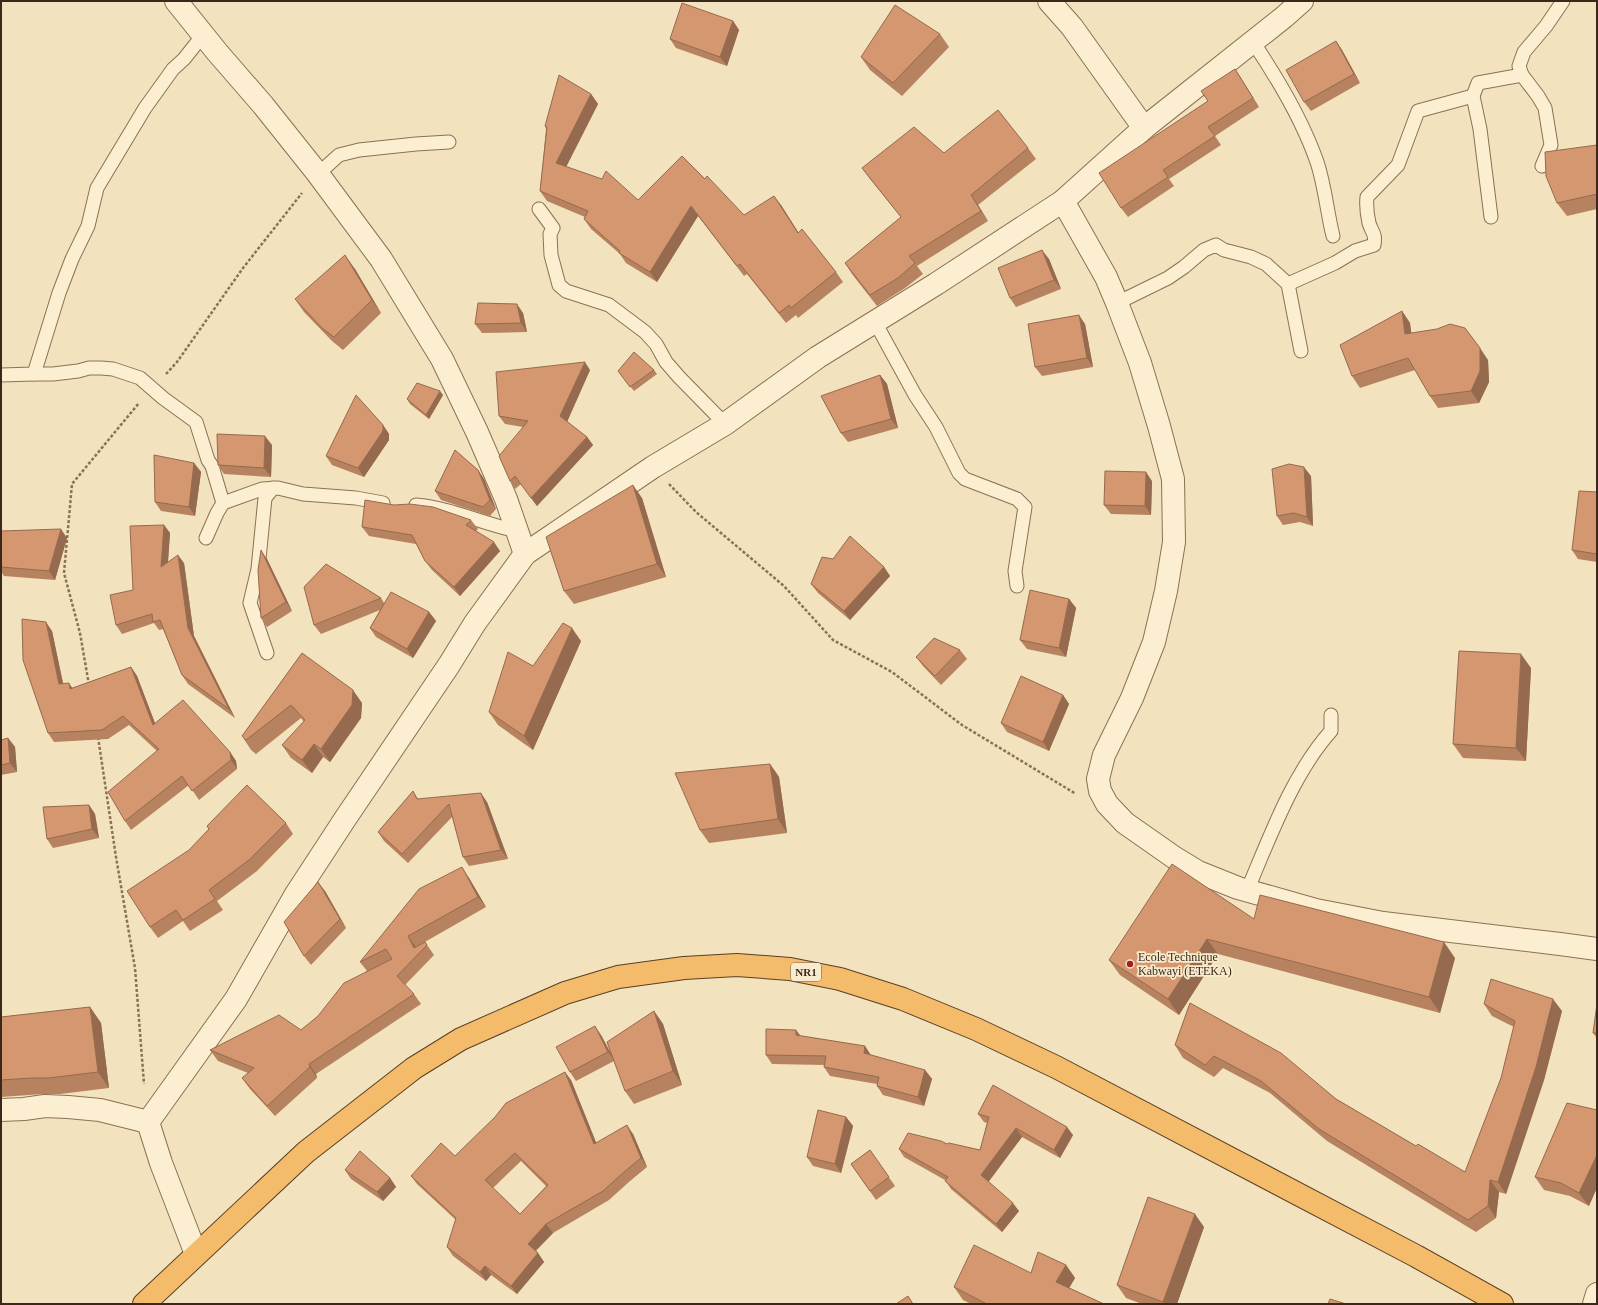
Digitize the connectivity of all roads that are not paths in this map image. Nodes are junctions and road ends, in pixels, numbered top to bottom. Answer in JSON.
{"nodes":[{"id":1,"x":176,"y":1,"type":"edge"},
{"id":2,"x":1049,"y":1,"type":"edge"},
{"id":3,"x":1302,"y":1,"type":"edge"},
{"id":4,"x":1563,"y":1,"type":"edge"},
{"id":5,"x":203,"y":35,"type":"junction"},
{"id":6,"x":1253,"y":42,"type":"junction"},
{"id":7,"x":1522,"y":75,"type":"junction"},
{"id":8,"x":1473,"y":96,"type":"junction"},
{"id":9,"x":1144,"y":128,"type":"junction"},
{"id":10,"x":449,"y":142,"type":"dead end"},
{"id":11,"x":1542,"y":166,"type":"dead end"},
{"id":12,"x":318,"y":174,"type":"junction"},
{"id":13,"x":1063,"y":201,"type":"junction"},
{"id":14,"x":539,"y":209,"type":"dead end"},
{"id":15,"x":1491,"y":217,"type":"dead end"},
{"id":16,"x":1332,"y":236,"type":"dead end"},
{"id":17,"x":1288,"y":284,"type":"junction"},
{"id":18,"x":1116,"y":303,"type":"junction"},
{"id":19,"x":875,"y":322,"type":"junction"},
{"id":20,"x":1301,"y":351,"type":"dead end"},
{"id":21,"x":34,"y":374,"type":"junction"},
{"id":22,"x":1,"y":375,"type":"edge"},
{"id":23,"x":725,"y":424,"type":"junction"},
{"id":24,"x":273,"y":488,"type":"junction"},
{"id":25,"x":223,"y":503,"type":"junction"},
{"id":26,"x":517,"y":531,"type":"junction"},
{"id":27,"x":206,"y":538,"type":"dead end"},
{"id":28,"x":525,"y":554,"type":"junction"},
{"id":29,"x":1017,"y":586,"type":"dead end"},
{"id":30,"x":267,"y":653,"type":"dead end"},
{"id":31,"x":1331,"y":715,"type":"dead end"},
{"id":32,"x":1247,"y":891,"type":"junction"},
{"id":33,"x":1597,"y":949,"type":"edge"},
{"id":34,"x":1,"y":1110,"type":"edge"},
{"id":35,"x":148,"y":1122,"type":"junction"},
{"id":36,"x":196,"y":1254,"type":"junction"},
{"id":37,"x":1597,"y":1294,"type":"edge"},
{"id":38,"x":144,"y":1304,"type":"edge"},
{"id":39,"x":1502,"y":1304,"type":"edge"},
{"id":40,"x":1594,"y":1304,"type":"edge"}],
"edges":[{"from":1,"to":5,"type":"street"},
{"from":2,"to":9,"type":"street"},
{"from":3,"to":6,"type":"street"},
{"from":4,"to":7,"type":"lane"},
{"from":5,"to":12,"type":"street"},
{"from":5,"to":21,"type":"lane"},
{"from":6,"to":9,"type":"street"},
{"from":6,"to":16,"type":"lane"},
{"from":7,"to":8,"type":"lane"},
{"from":7,"to":11,"type":"lane"},
{"from":8,"to":15,"type":"lane"},
{"from":8,"to":17,"type":"lane"},
{"from":9,"to":13,"type":"street"},
{"from":10,"to":12,"type":"lane"},
{"from":12,"to":26,"type":"street"},
{"from":13,"to":18,"type":"street"},
{"from":13,"to":19,"type":"street"},
{"from":14,"to":23,"type":"lane"},
{"from":17,"to":18,"type":"lane"},
{"from":17,"to":20,"type":"lane"},
{"from":18,"to":32,"type":"street"},
{"from":19,"to":23,"type":"street"},
{"from":19,"to":29,"type":"lane"},
{"from":21,"to":22,"type":"lane"},
{"from":21,"to":25,"type":"lane"},
{"from":23,"to":28,"type":"street"},
{"from":24,"to":25,"type":"lane"},
{"from":24,"to":26,"type":"lane"},
{"from":24,"to":30,"type":"lane"},
{"from":25,"to":27,"type":"lane"},
{"from":26,"to":28,"type":"street"},
{"from":28,"to":35,"type":"street"},
{"from":31,"to":32,"type":"lane"},
{"from":32,"to":33,"type":"street"},
{"from":34,"to":35,"type":"street"},
{"from":35,"to":36,"type":"street"},
{"from":36,"to":38,"type":"highway","number":"NR1"},
{"from":36,"to":39,"type":"highway","number":"NR1"},
{"from":37,"to":40,"type":"street"}]}
